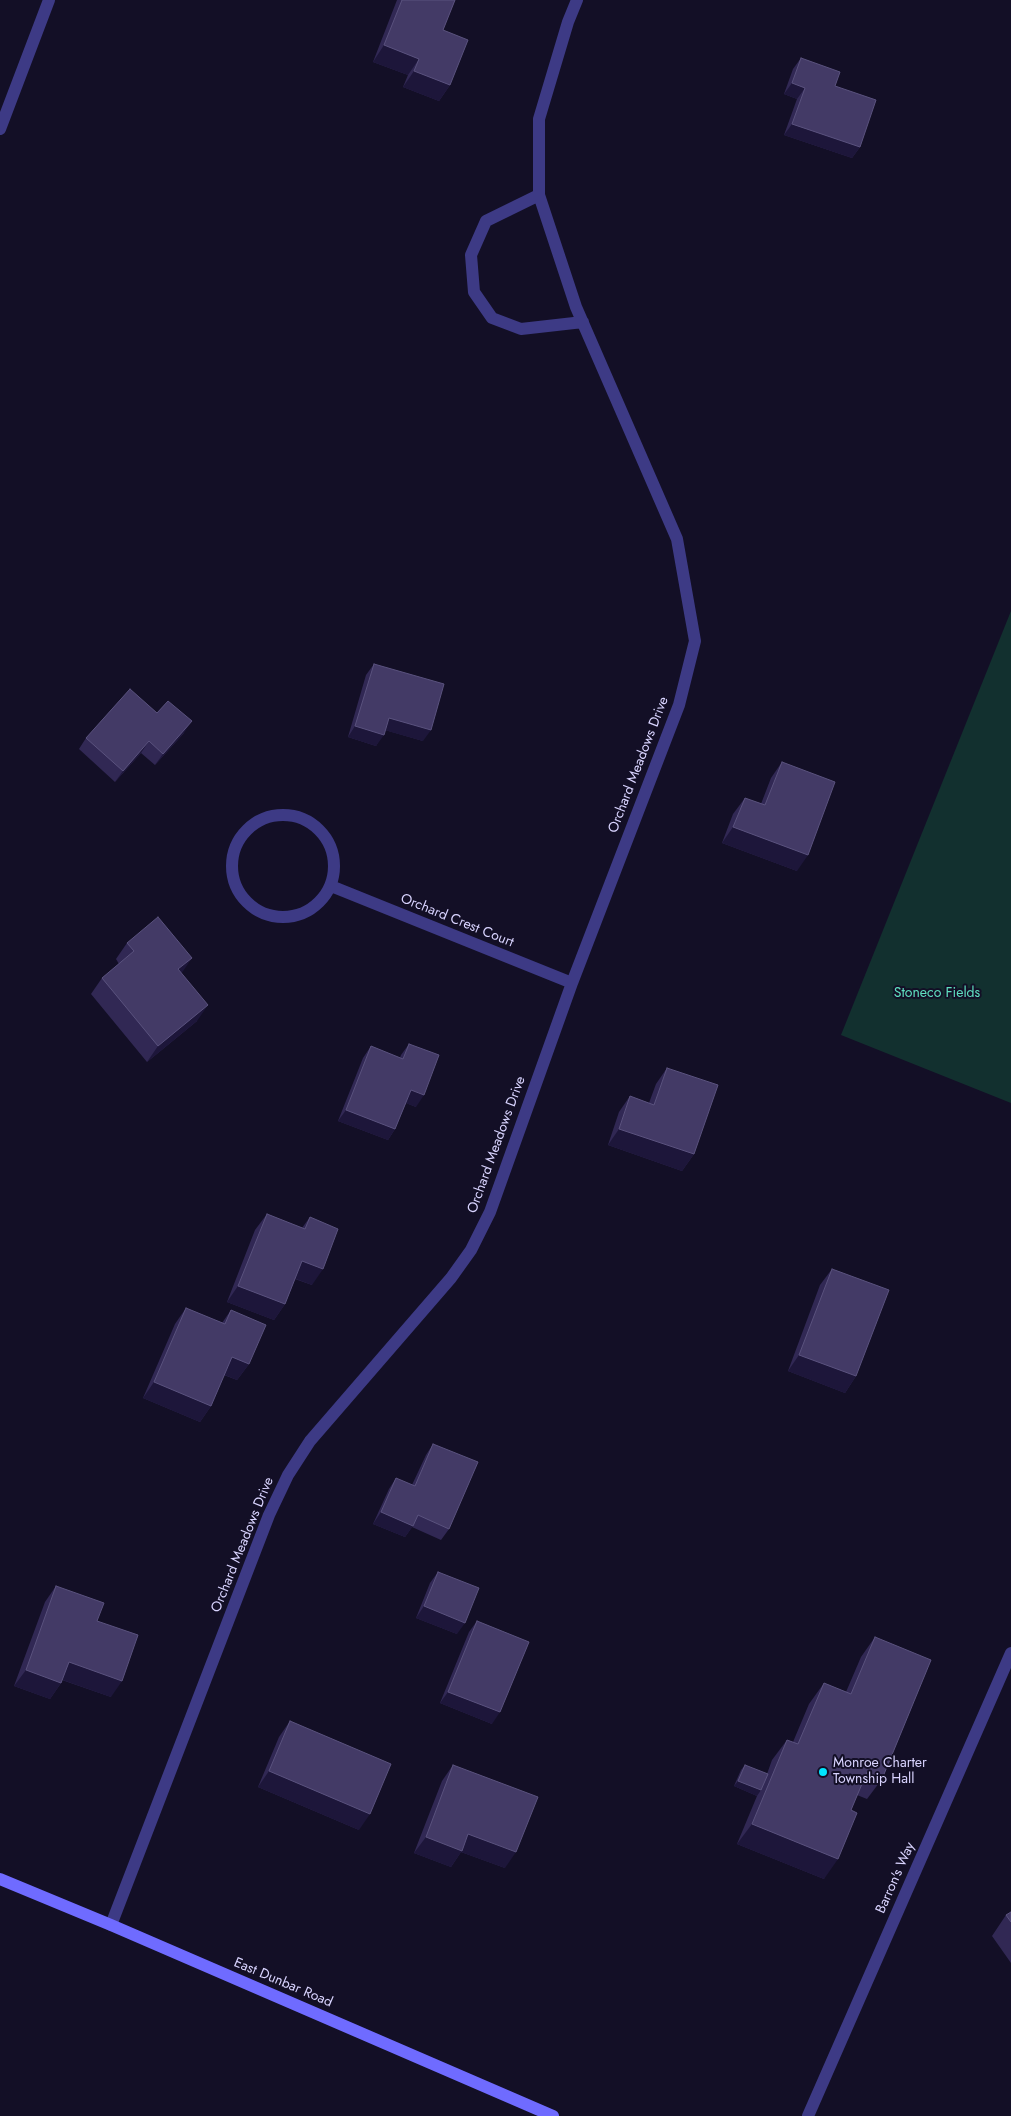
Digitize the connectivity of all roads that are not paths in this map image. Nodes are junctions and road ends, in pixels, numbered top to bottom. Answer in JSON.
{"nodes":[{"id":1,"x":49,"y":0,"type":"edge"},
{"id":2,"x":577,"y":0,"type":"edge"},
{"id":3,"x":0,"y":129,"type":"edge"},
{"id":4,"x":539,"y":195,"type":"junction"},
{"id":5,"x":583,"y":322,"type":"junction"},
{"id":6,"x":331,"y":886,"type":"junction"},
{"id":7,"x":572,"y":983,"type":"junction"},
{"id":8,"x":1011,"y":1653,"type":"edge"},
{"id":9,"x":0,"y":1879,"type":"edge"},
{"id":10,"x":111,"y":1925,"type":"junction"},
{"id":11,"x":553,"y":2116,"type":"edge"},
{"id":12,"x":808,"y":2116,"type":"edge"}],
"edges":[{"from":1,"to":3,"type":"street"},
{"from":2,"to":4,"type":"street","name":"Orchard Meadows Drive"},
{"from":4,"to":5,"type":"street","name":"Orchard Meadows Drive"},
{"from":4,"to":5,"type":"street"},
{"from":5,"to":7,"type":"street","name":"Orchard Meadows Drive"},
{"from":6,"to":6,"type":"street"},
{"from":6,"to":7,"type":"street","name":"Orchard Crest Court"},
{"from":7,"to":10,"type":"street","name":"Orchard Meadows Drive"},
{"from":8,"to":12,"type":"street","name":"Barron's Way"},
{"from":9,"to":10,"type":"street","name":"East Dunbar Road"},
{"from":10,"to":11,"type":"street","name":"East Dunbar Road"}]}
